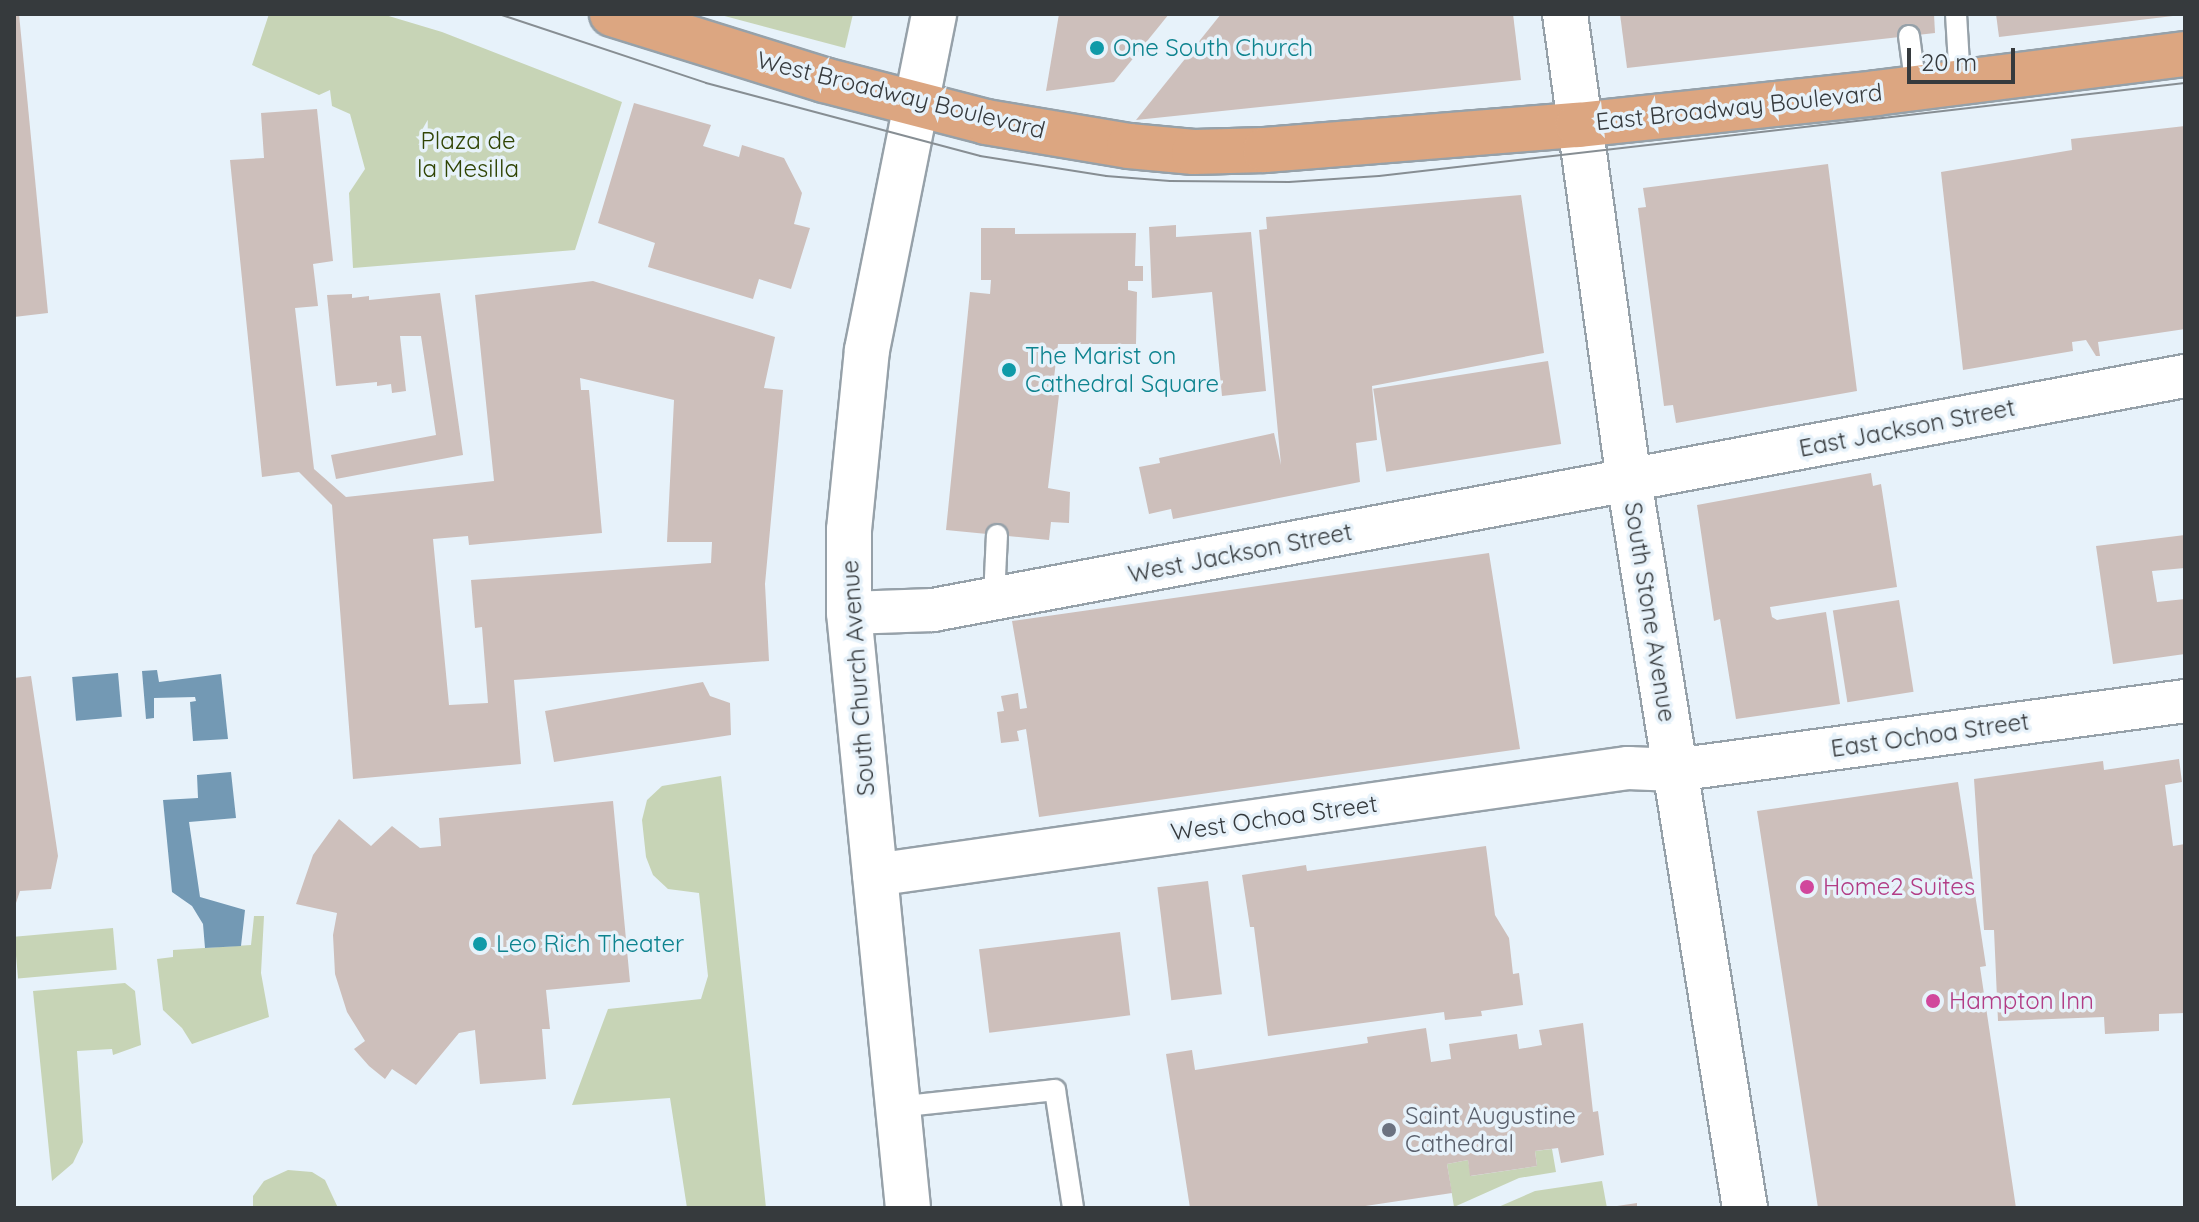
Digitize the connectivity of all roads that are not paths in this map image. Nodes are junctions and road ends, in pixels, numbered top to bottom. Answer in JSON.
{"nodes":[{"id":1,"x":612,"y":14,"type":"edge"},
{"id":2,"x":934,"y":14,"type":"edge"},
{"id":3,"x":1565,"y":14,"type":"edge"},
{"id":4,"x":1956,"y":14,"type":"edge"},
{"id":5,"x":1909,"y":36,"type":"dead end"},
{"id":6,"x":2185,"y":54,"type":"edge"},
{"id":7,"x":1960,"y":82,"type":"junction"},
{"id":8,"x":1916,"y":88,"type":"junction"},
{"id":9,"x":917,"y":105,"type":"junction"},
{"id":10,"x":1578,"y":125,"type":"junction"},
{"id":11,"x":2185,"y":376,"type":"edge"},
{"id":12,"x":1629,"y":480,"type":"junction"},
{"id":13,"x":997,"y":535,"type":"dead end"},
{"id":14,"x":994,"y":598,"type":"junction"},
{"id":15,"x":849,"y":613,"type":"junction"},
{"id":16,"x":2185,"y":701,"type":"edge"},
{"id":17,"x":1675,"y":770,"type":"junction"},
{"id":18,"x":874,"y":875,"type":"junction"},
{"id":19,"x":897,"y":1107,"type":"junction"},
{"id":20,"x":908,"y":1208,"type":"edge"},
{"id":21,"x":1073,"y":1208,"type":"edge"},
{"id":22,"x":1745,"y":1208,"type":"edge"}],
"edges":[{"from":1,"to":9,"type":"main road","name":"West Broadway Boulevard"},
{"from":2,"to":9,"type":"street","name":"South Church Avenue"},
{"from":3,"to":10,"type":"street","name":"South Stone Avenue"},
{"from":4,"to":7,"type":"lane"},
{"from":5,"to":8,"type":"lane"},
{"from":6,"to":7,"type":"main road","name":"East Broadway Boulevard"},
{"from":7,"to":8,"type":"main road","name":"East Broadway Boulevard"},
{"from":8,"to":10,"type":"main road","name":"East Broadway Boulevard"},
{"from":9,"to":10,"type":"main road","name":"West Broadway Boulevard"},
{"from":9,"to":15,"type":"street","name":"South Church Avenue"},
{"from":10,"to":12,"type":"street","name":"South Stone Avenue"},
{"from":11,"to":12,"type":"street","name":"East Jackson Street"},
{"from":12,"to":14,"type":"street","name":"West Jackson Street"},
{"from":12,"to":17,"type":"street","name":"South Stone Avenue"},
{"from":13,"to":14,"type":"lane"},
{"from":14,"to":15,"type":"street","name":"West Jackson Street"},
{"from":15,"to":18,"type":"street","name":"South Church Avenue"},
{"from":16,"to":17,"type":"street","name":"East Ochoa Street"},
{"from":17,"to":18,"type":"street","name":"West Ochoa Street"},
{"from":17,"to":22,"type":"street","name":"South Stone Avenue"},
{"from":18,"to":19,"type":"street","name":"South Church Avenue"},
{"from":19,"to":20,"type":"street","name":"South Church Avenue"},
{"from":19,"to":21,"type":"lane"}]}
